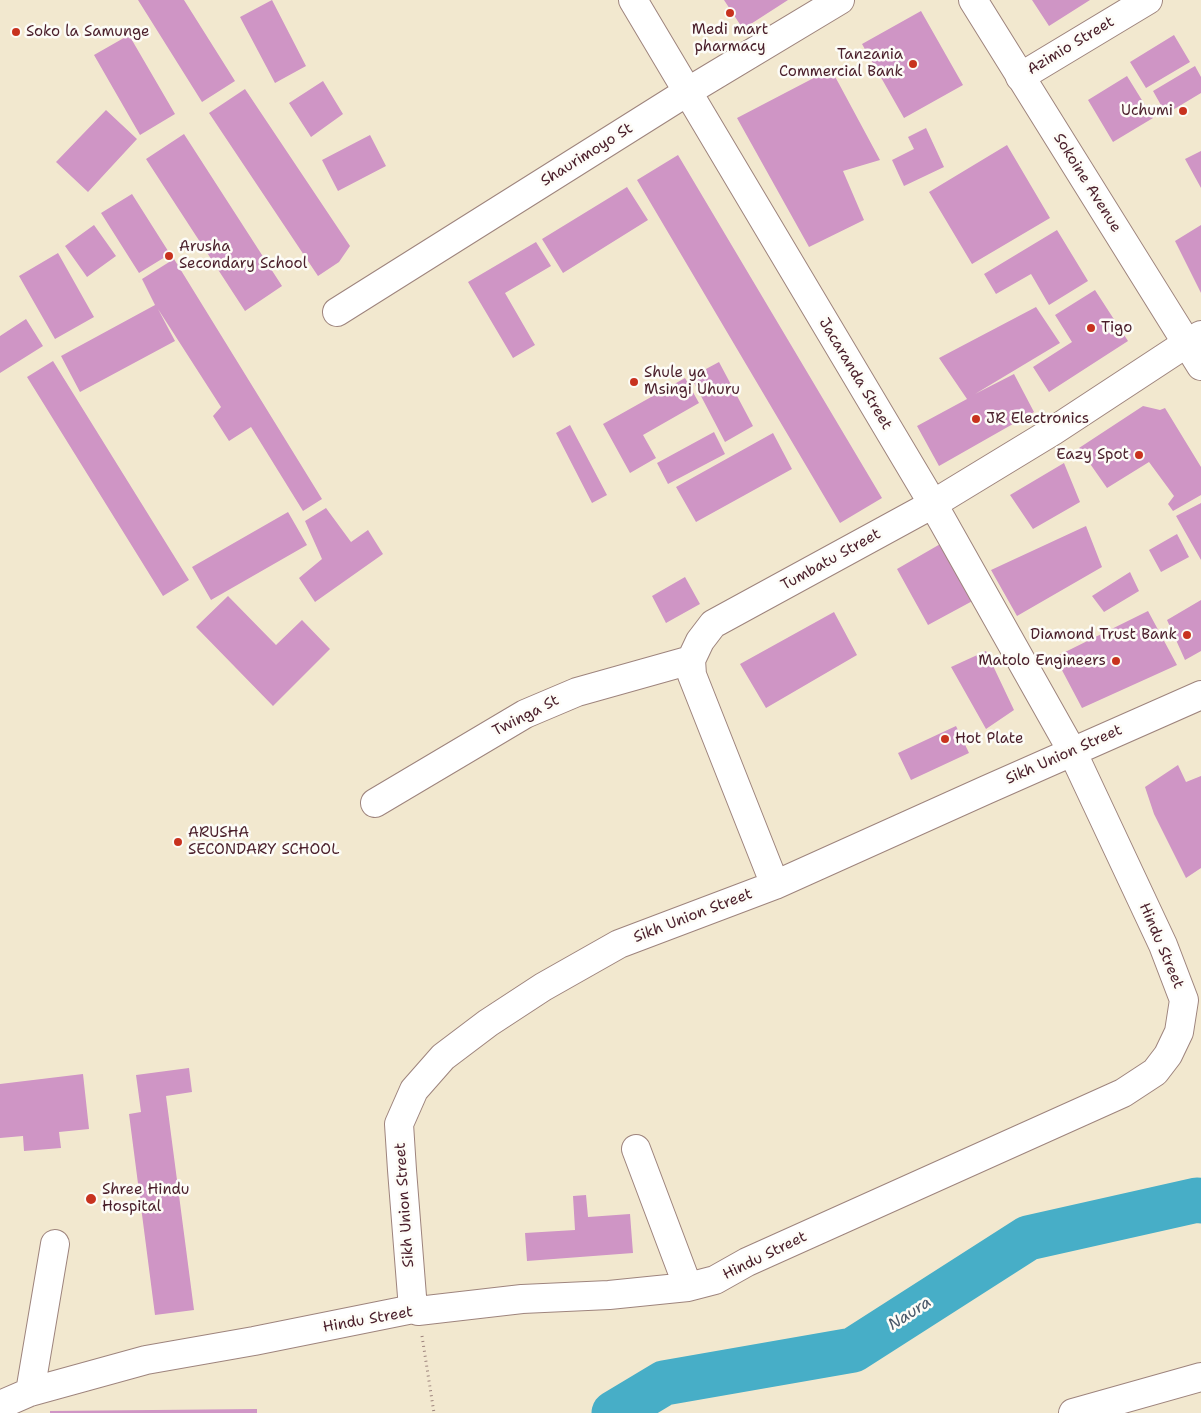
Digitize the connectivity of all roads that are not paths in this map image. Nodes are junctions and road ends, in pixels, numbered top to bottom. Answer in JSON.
{"nodes":[{"id":1,"x":633,"y":0,"type":"edge"},
{"id":2,"x":840,"y":0,"type":"edge"},
{"id":3,"x":973,"y":0,"type":"edge"},
{"id":4,"x":1148,"y":0,"type":"edge"},
{"id":5,"x":1020,"y":76,"type":"junction"},
{"id":6,"x":687,"y":92,"type":"junction"},
{"id":7,"x":337,"y":312,"type":"dead end"},
{"id":8,"x":1194,"y":339,"type":"edge"},
{"id":9,"x":1201,"y":366,"type":"edge"},
{"id":10,"x":933,"y":504,"type":"junction"},
{"id":11,"x":691,"y":660,"type":"junction"},
{"id":12,"x":1201,"y":695,"type":"edge"},
{"id":13,"x":1072,"y":752,"type":"junction"},
{"id":14,"x":375,"y":803,"type":"dead end"},
{"id":15,"x":775,"y":885,"type":"junction"},
{"id":16,"x":636,"y":1149,"type":"dead end"},
{"id":17,"x":55,"y":1244,"type":"dead end"},
{"id":18,"x":688,"y":1287,"type":"junction"},
{"id":19,"x":415,"y":1310,"type":"junction"},
{"id":20,"x":1201,"y":1377,"type":"edge"},
{"id":21,"x":30,"y":1392,"type":"junction"},
{"id":22,"x":0,"y":1405,"type":"edge"},
{"id":23,"x":1110,"y":1408,"type":"edge"},
{"id":24,"x":1073,"y":1413,"type":"edge"}],
"edges":[{"from":1,"to":6,"type":"street","name":"Jacaranda Street"},
{"from":2,"to":6,"type":"street","name":"Shaurimoyo St"},
{"from":3,"to":5,"type":"street","name":"Sokoine Avenue"},
{"from":4,"to":5,"type":"street","name":"Azimio Street"},
{"from":5,"to":8,"type":"street","name":"Sokoine Avenue"},
{"from":6,"to":7,"type":"street","name":"Shaurimoyo St"},
{"from":6,"to":10,"type":"street","name":"Jacaranda Street"},
{"from":8,"to":9,"type":"street","name":"Sokoine Avenue"},
{"from":8,"to":10,"type":"street","name":"Tumbatu Street"},
{"from":10,"to":11,"type":"street","name":"Tumbatu Street"},
{"from":10,"to":13,"type":"street","name":"Jacaranda Street"},
{"from":11,"to":14,"type":"street","name":"Twinga St"},
{"from":11,"to":15,"type":"street"},
{"from":12,"to":13,"type":"street","name":"Sikh Union Street"},
{"from":13,"to":15,"type":"street","name":"Sikh Union Street"},
{"from":13,"to":18,"type":"street","name":"Hindu Street"},
{"from":15,"to":19,"type":"street","name":"Sikh Union Street"},
{"from":16,"to":18,"type":"street"},
{"from":17,"to":21,"type":"street"},
{"from":18,"to":19,"type":"street","name":"Hindu Street"},
{"from":19,"to":21,"type":"street","name":"Hindu Street"},
{"from":20,"to":23,"type":"street"},
{"from":21,"to":22,"type":"street","name":"Hindu Street"},
{"from":23,"to":24,"type":"street"}]}
